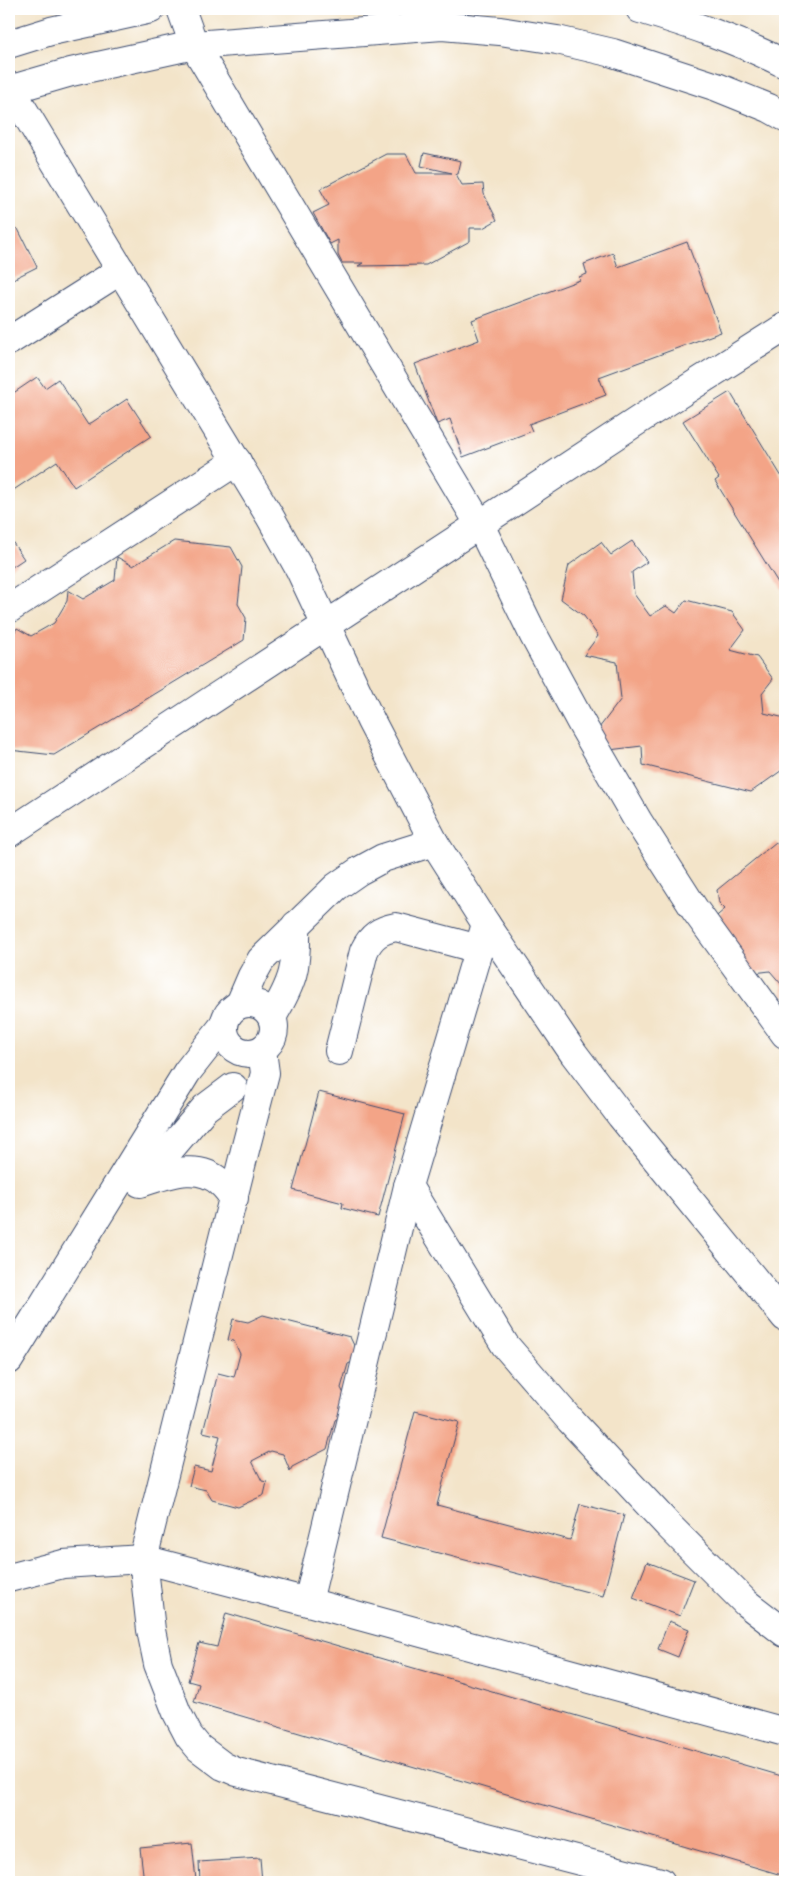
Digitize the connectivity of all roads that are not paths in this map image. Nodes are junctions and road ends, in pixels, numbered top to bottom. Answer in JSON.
{"nodes":[{"id":1,"x":151,"y":9,"type":"edge"},
{"id":2,"x":181,"y":9,"type":"edge"},
{"id":3,"x":640,"y":9,"type":"edge"},
{"id":4,"x":9,"y":44,"type":"edge"},
{"id":5,"x":194,"y":45,"type":"junction"},
{"id":6,"x":785,"y":64,"type":"edge"},
{"id":7,"x":10,"y":88,"type":"edge"},
{"id":8,"x":785,"y":117,"type":"edge"},
{"id":9,"x":121,"y":270,"type":"junction"},
{"id":10,"x":785,"y":327,"type":"edge"},
{"id":11,"x":9,"y":341,"type":"edge"},
{"id":12,"x":237,"y":461,"type":"junction"},
{"id":13,"x":480,"y":525,"type":"junction"},
{"id":14,"x":9,"y":609,"type":"edge"},
{"id":15,"x":325,"y":626,"type":"junction"},
{"id":16,"x":9,"y":833,"type":"edge"},
{"id":17,"x":434,"y":842,"type":"junction"},
{"id":18,"x":296,"y":925,"type":"junction"},
{"id":19,"x":482,"y":937,"type":"junction"},
{"id":20,"x":240,"y":1004,"type":"junction"},
{"id":21,"x":272,"y":1017,"type":"junction"},
{"id":22,"x":224,"y":1025,"type":"junction"},
{"id":23,"x":785,"y":1034,"type":"edge"},
{"id":24,"x":235,"y":1050,"type":"junction"},
{"id":25,"x":262,"y":1051,"type":"junction"},
{"id":26,"x":339,"y":1051,"type":"dead end"},
{"id":27,"x":233,"y":1086,"type":"junction"},
{"id":28,"x":246,"y":1146,"type":"junction"},
{"id":29,"x":142,"y":1182,"type":"junction"},
{"id":30,"x":408,"y":1186,"type":"junction"},
{"id":31,"x":115,"y":1190,"type":"junction"},
{"id":32,"x":234,"y":1198,"type":"junction"},
{"id":33,"x":785,"y":1317,"type":"edge"},
{"id":34,"x":9,"y":1360,"type":"edge"},
{"id":35,"x":143,"y":1559,"type":"junction"},
{"id":36,"x":9,"y":1578,"type":"edge"},
{"id":37,"x":308,"y":1602,"type":"junction"},
{"id":38,"x":785,"y":1633,"type":"edge"},
{"id":39,"x":785,"y":1732,"type":"edge"},
{"id":40,"x":661,"y":1882,"type":"edge"}],
"edges":[{"from":1,"to":4,"type":"street"},
{"from":2,"to":5,"type":"street"},
{"from":3,"to":6,"type":"street"},
{"from":5,"to":7,"type":"street"},
{"from":5,"to":8,"type":"street"},
{"from":5,"to":13,"type":"street"},
{"from":7,"to":9,"type":"street"},
{"from":9,"to":11,"type":"street"},
{"from":9,"to":12,"type":"street"},
{"from":10,"to":13,"type":"street"},
{"from":12,"to":14,"type":"street"},
{"from":12,"to":15,"type":"street"},
{"from":13,"to":15,"type":"street"},
{"from":13,"to":23,"type":"street"},
{"from":15,"to":16,"type":"street"},
{"from":15,"to":17,"type":"street"},
{"from":17,"to":18,"type":"street"},
{"from":17,"to":19,"type":"street"},
{"from":18,"to":20,"type":"street"},
{"from":18,"to":21,"type":"street"},
{"from":19,"to":26,"type":"street"},
{"from":19,"to":30,"type":"street"},
{"from":19,"to":33,"type":"street"},
{"from":20,"to":21,"type":"street"},
{"from":20,"to":22,"type":"street"},
{"from":21,"to":25,"type":"street"},
{"from":22,"to":24,"type":"street"},
{"from":22,"to":31,"type":"street"},
{"from":24,"to":25,"type":"street"},
{"from":24,"to":27,"type":"street"},
{"from":25,"to":28,"type":"street"},
{"from":27,"to":28,"type":"street"},
{"from":27,"to":29,"type":"street"},
{"from":28,"to":32,"type":"street"},
{"from":29,"to":31,"type":"street"},
{"from":29,"to":32,"type":"street"},
{"from":30,"to":37,"type":"street"},
{"from":30,"to":38,"type":"street"},
{"from":31,"to":34,"type":"street"},
{"from":32,"to":35,"type":"street"},
{"from":35,"to":36,"type":"street"},
{"from":35,"to":37,"type":"street"},
{"from":35,"to":40,"type":"street"},
{"from":37,"to":39,"type":"street"}]}
